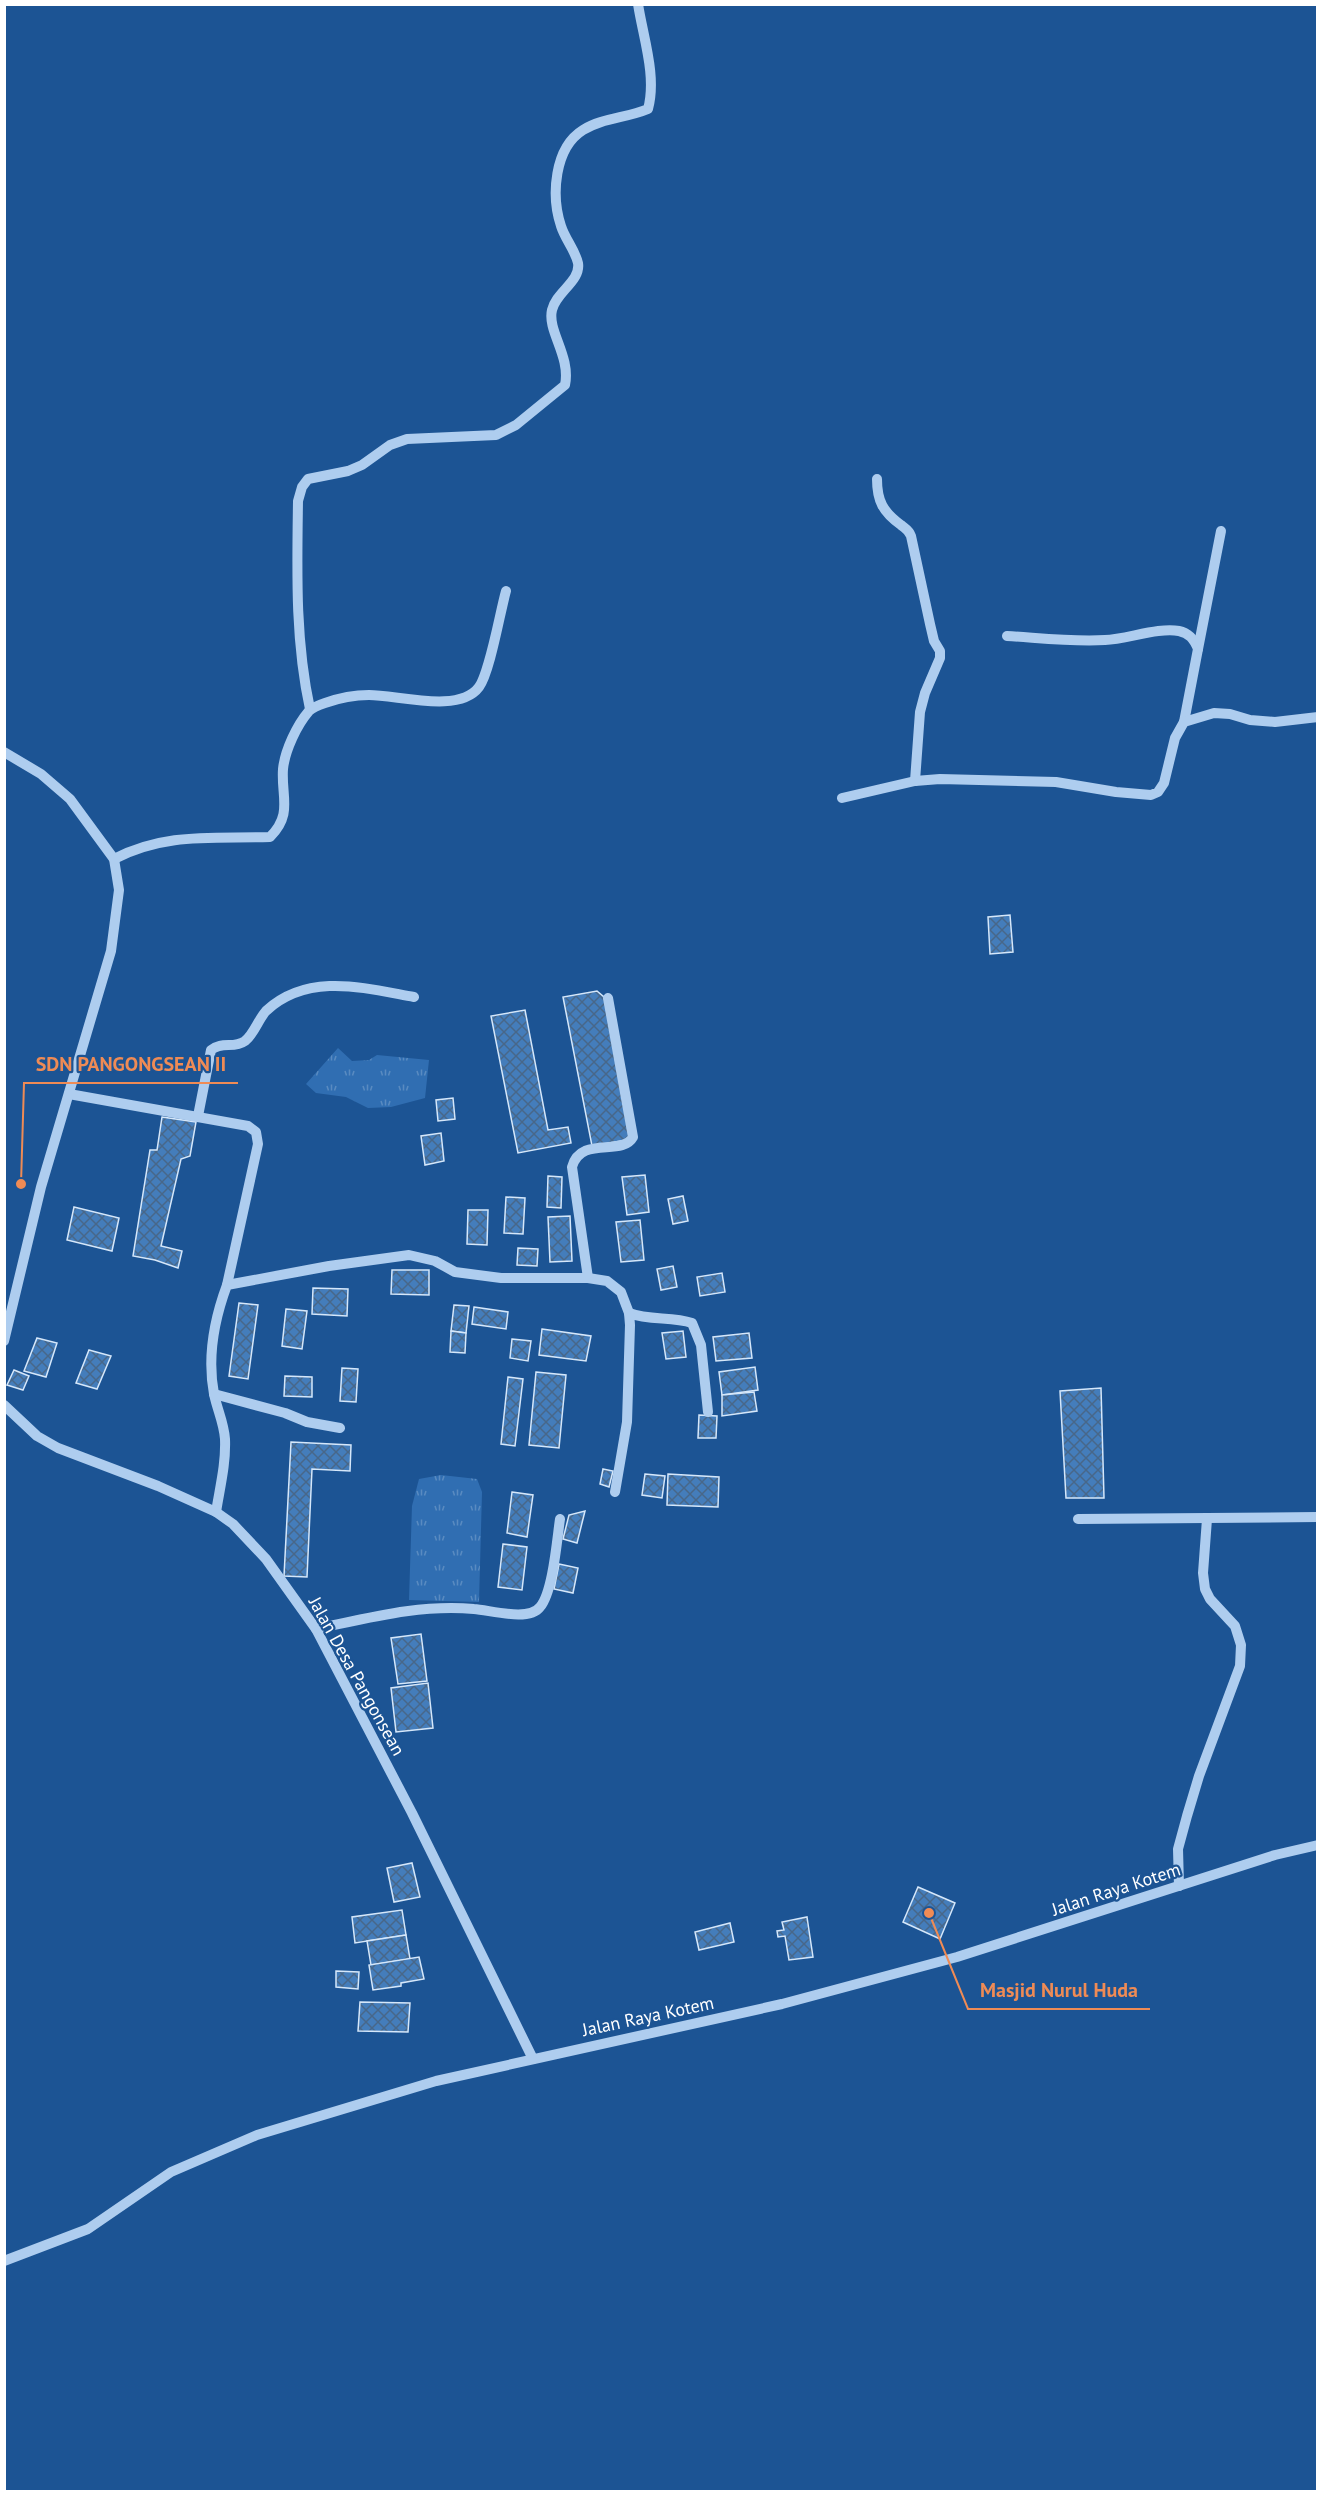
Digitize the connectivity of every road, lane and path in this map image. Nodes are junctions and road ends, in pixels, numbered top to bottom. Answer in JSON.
{"nodes":[{"id":1,"x":638,"y":4,"type":"edge"},
{"id":2,"x":877,"y":479,"type":"dead end"},
{"id":3,"x":1221,"y":531,"type":"dead end"},
{"id":4,"x":506,"y":591,"type":"dead end"},
{"id":5,"x":1007,"y":636,"type":"dead end"},
{"id":6,"x":1198,"y":649,"type":"junction"},
{"id":7,"x":310,"y":709,"type":"junction"},
{"id":8,"x":1317,"y":717,"type":"edge"},
{"id":9,"x":1184,"y":722,"type":"junction"},
{"id":10,"x":4,"y":753,"type":"edge"},
{"id":11,"x":915,"y":780,"type":"junction"},
{"id":12,"x":842,"y":798,"type":"dead end"},
{"id":13,"x":114,"y":860,"type":"junction"},
{"id":14,"x":414,"y":997,"type":"dead end"},
{"id":15,"x":608,"y":998,"type":"dead end"},
{"id":16,"x":69,"y":1094,"type":"junction"},
{"id":17,"x":198,"y":1116,"type":"junction"},
{"id":18,"x":588,"y":1278,"type":"junction"},
{"id":19,"x":227,"y":1285,"type":"junction"},
{"id":20,"x":629,"y":1312,"type":"junction"},
{"id":21,"x":4,"y":1341,"type":"edge"},
{"id":22,"x":214,"y":1395,"type":"junction"},
{"id":23,"x":4,"y":1405,"type":"edge"},
{"id":24,"x":708,"y":1412,"type":"dead end"},
{"id":25,"x":340,"y":1428,"type":"dead end"},
{"id":26,"x":615,"y":1492,"type":"dead end"},
{"id":27,"x":216,"y":1512,"type":"junction"},
{"id":28,"x":1317,"y":1517,"type":"edge"},
{"id":29,"x":560,"y":1519,"type":"dead end"},
{"id":30,"x":1078,"y":1519,"type":"dead end"},
{"id":31,"x":1207,"y":1519,"type":"junction"},
{"id":32,"x":316,"y":1629,"type":"junction"},
{"id":33,"x":1317,"y":1845,"type":"edge"},
{"id":34,"x":1179,"y":1886,"type":"junction"},
{"id":35,"x":533,"y":2059,"type":"junction"},
{"id":36,"x":4,"y":2261,"type":"edge"}],
"edges":[{"from":1,"to":7,"type":"street"},
{"from":2,"to":11,"type":"street"},
{"from":3,"to":6,"type":"street"},
{"from":4,"to":7,"type":"street"},
{"from":5,"to":6,"type":"street"},
{"from":6,"to":9,"type":"street"},
{"from":7,"to":13,"type":"street"},
{"from":8,"to":9,"type":"street"},
{"from":9,"to":11,"type":"street"},
{"from":10,"to":13,"type":"street"},
{"from":11,"to":12,"type":"street"},
{"from":13,"to":16,"type":"street"},
{"from":14,"to":17,"type":"street"},
{"from":15,"to":18,"type":"street"},
{"from":16,"to":17,"type":"street"},
{"from":16,"to":21,"type":"street"},
{"from":17,"to":19,"type":"street"},
{"from":18,"to":19,"type":"street"},
{"from":18,"to":20,"type":"street"},
{"from":19,"to":22,"type":"street"},
{"from":20,"to":24,"type":"street"},
{"from":20,"to":26,"type":"street"},
{"from":22,"to":25,"type":"street"},
{"from":22,"to":27,"type":"street"},
{"from":23,"to":27,"type":"street","name":"Jalan Desa Pangonsean"},
{"from":27,"to":32,"type":"street","name":"Jalan Desa Pangonsean"},
{"from":28,"to":31,"type":"street"},
{"from":29,"to":32,"type":"street"},
{"from":30,"to":31,"type":"street"},
{"from":31,"to":34,"type":"street"},
{"from":32,"to":35,"type":"street","name":"Jalan Desa Pangonsean"},
{"from":33,"to":34,"type":"street","name":"Jalan Raya Kotem"},
{"from":34,"to":35,"type":"street","name":"Jalan Raya Kotem"},
{"from":35,"to":36,"type":"street","name":"Jalan Raya Kotem"}]}
